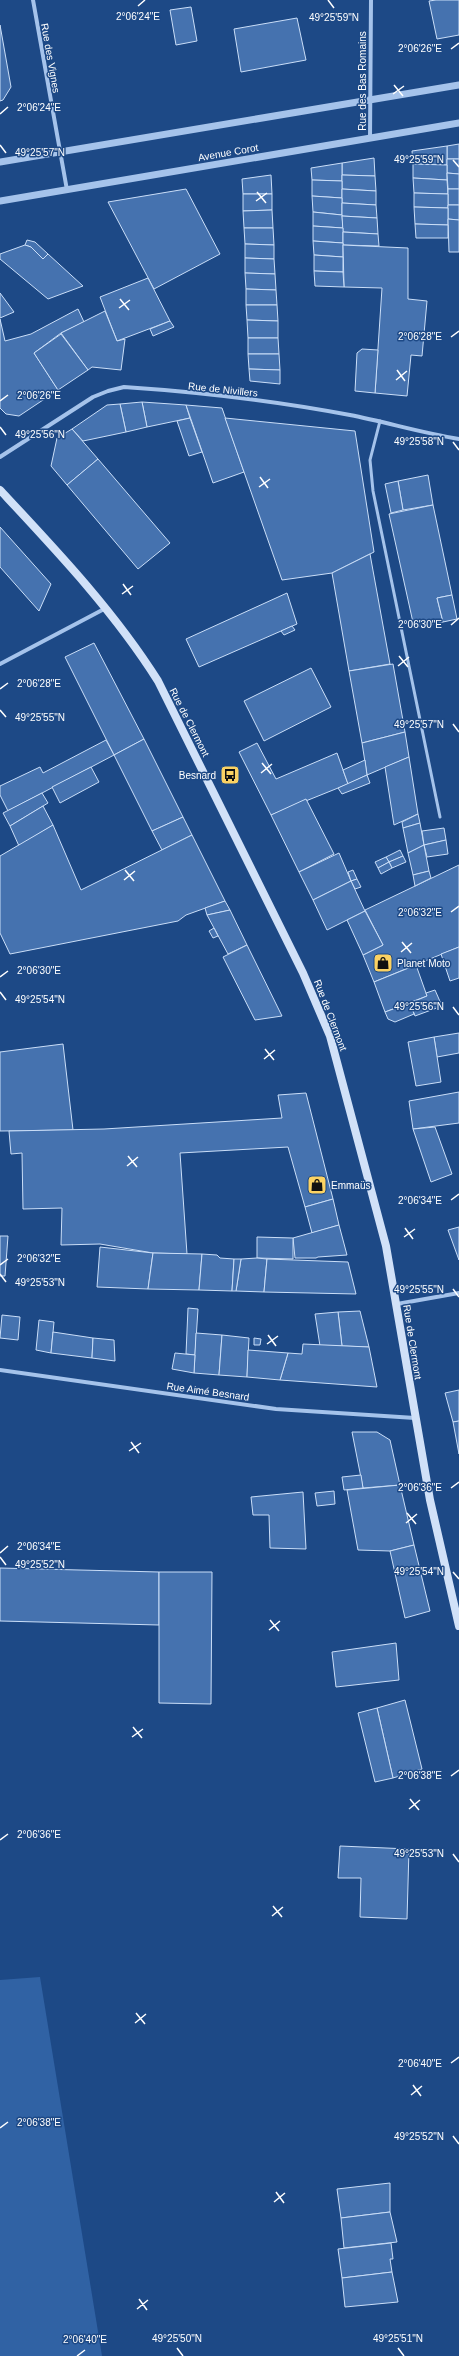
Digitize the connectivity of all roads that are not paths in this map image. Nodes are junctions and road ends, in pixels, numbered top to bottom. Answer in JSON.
{"nodes":[{"id":1,"x":33,"y":0,"type":"edge"},
{"id":2,"x":371,"y":0,"type":"edge"},
{"id":3,"x":459,"y":85,"type":"edge"},
{"id":4,"x":370,"y":100,"type":"junction"},
{"id":5,"x":459,"y":123,"type":"edge"},
{"id":6,"x":370,"y":138,"type":"junction"},
{"id":7,"x":60,"y":152,"type":"junction"},
{"id":8,"x":0,"y":162,"type":"edge"},
{"id":9,"x":67,"y":190,"type":"junction"},
{"id":10,"x":0,"y":201,"type":"edge"},
{"id":11,"x":380,"y":421,"type":"junction"},
{"id":12,"x":459,"y":439,"type":"edge"},
{"id":13,"x":0,"y":457,"type":"edge"},
{"id":14,"x":0,"y":490,"type":"edge"},
{"id":15,"x":106,"y":608,"type":"junction"},
{"id":16,"x":0,"y":664,"type":"edge"},
{"id":17,"x":440,"y":816,"type":"dead end"},
{"id":18,"x":459,"y":1293,"type":"edge"},
{"id":19,"x":397,"y":1304,"type":"junction"},
{"id":20,"x":0,"y":1370,"type":"edge"},
{"id":21,"x":415,"y":1418,"type":"junction"},
{"id":22,"x":459,"y":1626,"type":"edge"}],
"edges":[{"from":1,"to":7,"type":"street","name":"Rue des Vignes"},
{"from":2,"to":4,"type":"street","name":"Rue des Bas Romains"},
{"from":3,"to":4,"type":"street"},
{"from":4,"to":6,"type":"street","name":"Rue des Bas Romains"},
{"from":4,"to":7,"type":"street"},
{"from":5,"to":6,"type":"street","name":"Avenue Corot"},
{"from":6,"to":9,"type":"street","name":"Avenue Corot"},
{"from":7,"to":8,"type":"street"},
{"from":7,"to":9,"type":"street","name":"Rue des Vignes"},
{"from":9,"to":10,"type":"street","name":"Avenue Corot"},
{"from":11,"to":12,"type":"street","name":"Rue de Nivillers"},
{"from":11,"to":13,"type":"street","name":"Rue de Nivillers"},
{"from":11,"to":17,"type":"lane"},
{"from":14,"to":15,"type":"main road","name":"Rue de Clermont"},
{"from":15,"to":16,"type":"street"},
{"from":15,"to":19,"type":"main road","name":"Rue de Clermont"},
{"from":18,"to":19,"type":"street"},
{"from":19,"to":21,"type":"main road","name":"Rue de Clermont"},
{"from":20,"to":21,"type":"street","name":"Rue Aimé Besnard"},
{"from":21,"to":22,"type":"main road","name":"Rue de Clermont"}]}
